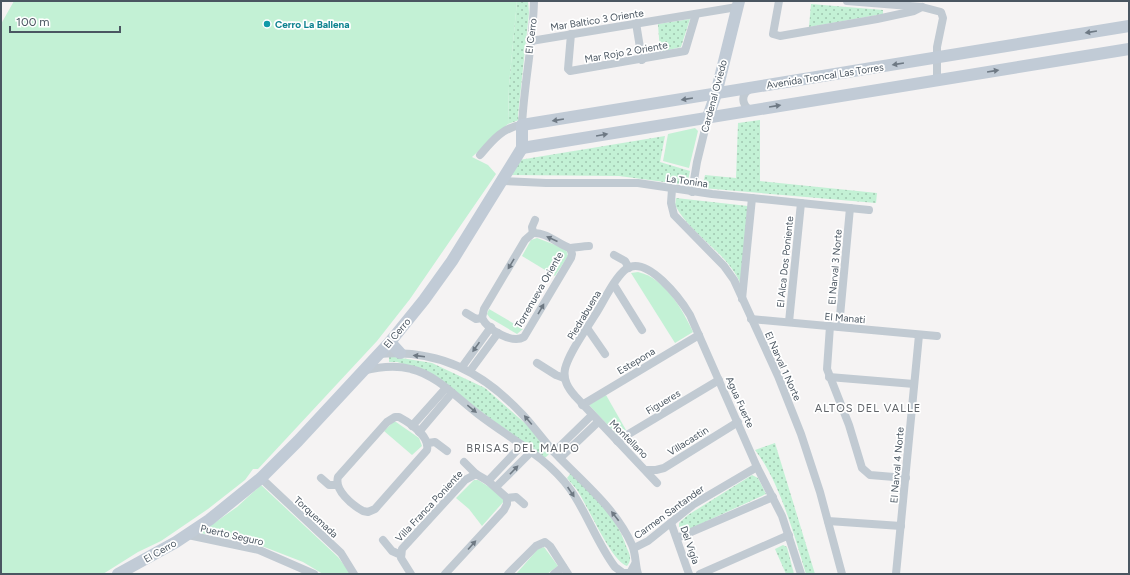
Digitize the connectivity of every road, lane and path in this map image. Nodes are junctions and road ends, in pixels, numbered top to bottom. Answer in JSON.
{"nodes":[{"id":1,"x":534,"y":1,"type":"edge"},
{"id":2,"x":780,"y":1,"type":"edge"},
{"id":3,"x":847,"y":1,"type":"edge"},
{"id":4,"x":738,"y":4,"type":"edge"},
{"id":5,"x":922,"y":7,"type":"junction"},
{"id":6,"x":696,"y":14,"type":"junction"},
{"id":7,"x":636,"y":23,"type":"junction"},
{"id":8,"x":1129,"y":26,"type":"edge"},
{"id":9,"x":571,"y":34,"type":"junction"},
{"id":10,"x":531,"y":40,"type":"junction"},
{"id":11,"x":1129,"y":49,"type":"edge"},
{"id":12,"x":936,"y":58,"type":"junction"},
{"id":13,"x":642,"y":60,"type":"junction"},
{"id":14,"x":937,"y":80,"type":"junction"},
{"id":15,"x":751,"y":88,"type":"junction"},
{"id":16,"x":716,"y":94,"type":"junction"},
{"id":17,"x":750,"y":110,"type":"junction"},
{"id":18,"x":708,"y":117,"type":"junction"},
{"id":19,"x":522,"y":125,"type":"junction"},
{"id":20,"x":522,"y":148,"type":"junction"},
{"id":21,"x":480,"y":154,"type":"dead end"},
{"id":22,"x":502,"y":181,"type":"junction"},
{"id":23,"x":672,"y":189,"type":"junction"},
{"id":24,"x":692,"y":192,"type":"junction"},
{"id":25,"x":752,"y":198,"type":"junction"},
{"id":26,"x":801,"y":203,"type":"junction"},
{"id":27,"x":850,"y":208,"type":"junction"},
{"id":28,"x":869,"y":210,"type":"dead end"},
{"id":29,"x":535,"y":220,"type":"dead end"},
{"id":30,"x":533,"y":233,"type":"junction"},
{"id":31,"x":590,"y":246,"type":"dead end"},
{"id":32,"x":570,"y":248,"type":"junction"},
{"id":33,"x":614,"y":255,"type":"dead end"},
{"id":34,"x":629,"y":268,"type":"junction"},
{"id":35,"x":614,"y":285,"type":"junction"},
{"id":36,"x":742,"y":300,"type":"junction"},
{"id":37,"x":466,"y":313,"type":"dead end"},
{"id":38,"x":482,"y":318,"type":"junction"},
{"id":39,"x":751,"y":319,"type":"junction"},
{"id":40,"x":789,"y":322,"type":"junction"},
{"id":41,"x":830,"y":326,"type":"junction"},
{"id":42,"x":491,"y":327,"type":"junction"},
{"id":43,"x":839,"y":327,"type":"junction"},
{"id":44,"x":587,"y":328,"type":"junction"},
{"id":45,"x":642,"y":330,"type":"dead end"},
{"id":46,"x":498,"y":333,"type":"junction"},
{"id":47,"x":699,"y":335,"type":"junction"},
{"id":48,"x":919,"y":335,"type":"junction"},
{"id":49,"x":937,"y":336,"type":"dead end"},
{"id":50,"x":390,"y":342,"type":"junction"},
{"id":51,"x":400,"y":353,"type":"junction"},
{"id":52,"x":378,"y":354,"type":"junction"},
{"id":53,"x":605,"y":354,"type":"dead end"},
{"id":54,"x":537,"y":363,"type":"dead end"},
{"id":55,"x":466,"y":369,"type":"junction"},
{"id":56,"x":362,"y":372,"type":"junction"},
{"id":57,"x":829,"y":377,"type":"junction"},
{"id":58,"x":564,"y":378,"type":"junction"},
{"id":59,"x":719,"y":380,"type":"junction"},
{"id":60,"x":914,"y":384,"type":"junction"},
{"id":61,"x":449,"y":391,"type":"junction"},
{"id":62,"x":582,"y":405,"type":"junction"},
{"id":63,"x":592,"y":415,"type":"junction"},
{"id":64,"x":598,"y":422,"type":"junction"},
{"id":65,"x":738,"y":422,"type":"junction"},
{"id":66,"x":412,"y":426,"type":"junction"},
{"id":67,"x":419,"y":432,"type":"junction"},
{"id":68,"x":617,"y":441,"type":"junction"},
{"id":69,"x":428,"y":443,"type":"junction"},
{"id":70,"x":522,"y":445,"type":"junction"},
{"id":71,"x":447,"y":451,"type":"dead end"},
{"id":72,"x":531,"y":452,"type":"junction"},
{"id":73,"x":557,"y":455,"type":"junction"},
{"id":74,"x":464,"y":462,"type":"dead end"},
{"id":75,"x":757,"y":467,"type":"junction"},
{"id":76,"x":646,"y":470,"type":"junction"},
{"id":77,"x":476,"y":474,"type":"junction"},
{"id":78,"x":261,"y":478,"type":"junction"},
{"id":79,"x":320,"y":478,"type":"dead end"},
{"id":80,"x":906,"y":478,"type":"junction"},
{"id":81,"x":488,"y":481,"type":"junction"},
{"id":82,"x":657,"y":482,"type":"dead end"},
{"id":83,"x":337,"y":486,"type":"junction"},
{"id":84,"x":496,"y":488,"type":"junction"},
{"id":85,"x":773,"y":497,"type":"junction"},
{"id":86,"x":506,"y":498,"type":"junction"},
{"id":87,"x":524,"y":504,"type":"dead end"},
{"id":88,"x":828,"y":521,"type":"junction"},
{"id":89,"x":671,"y":523,"type":"junction"},
{"id":90,"x":901,"y":526,"type":"junction"},
{"id":91,"x":188,"y":535,"type":"junction"},
{"id":92,"x":790,"y":535,"type":"junction"},
{"id":93,"x":677,"y":538,"type":"junction"},
{"id":94,"x":383,"y":540,"type":"dead end"},
{"id":95,"x":634,"y":548,"type":"junction"},
{"id":96,"x":401,"y":555,"type":"junction"},
{"id":97,"x":635,"y":564,"type":"junction"},
{"id":98,"x":563,"y":567,"type":"junction"},
{"id":99,"x":620,"y":572,"type":"edge"},
{"id":100,"x":118,"y":574,"type":"edge"},
{"id":101,"x":314,"y":574,"type":"edge"},
{"id":102,"x":354,"y":574,"type":"edge"},
{"id":103,"x":411,"y":574,"type":"edge"},
{"id":104,"x":445,"y":574,"type":"edge"},
{"id":105,"x":508,"y":574,"type":"edge"},
{"id":106,"x":554,"y":574,"type":"edge"},
{"id":107,"x":568,"y":574,"type":"edge"},
{"id":108,"x":638,"y":574,"type":"edge"},
{"id":109,"x":689,"y":574,"type":"edge"},
{"id":110,"x":700,"y":574,"type":"edge"},
{"id":111,"x":801,"y":574,"type":"edge"},
{"id":112,"x":842,"y":574,"type":"edge"},
{"id":113,"x":896,"y":574,"type":"edge"}],
"edges":[{"from":1,"to":10,"type":"street","name":"El Cerro"},
{"from":2,"to":5,"type":"street"},
{"from":3,"to":5,"type":"street"},
{"from":4,"to":6,"type":"street","name":"Mar Baltico 3 Oriente"},
{"from":4,"to":16,"type":"street","name":"Cardenal Oviedo"},
{"from":5,"to":12,"type":"street"},
{"from":6,"to":7,"type":"street","name":"Mar Baltico 3 Oriente"},
{"from":6,"to":13,"type":"street","name":"Mar Rojo 2 Oriente"},
{"from":7,"to":9,"type":"street","name":"Mar Baltico 3 Oriente"},
{"from":7,"to":13,"type":"street"},
{"from":8,"to":12,"type":"street","name":"Avenida Troncal Las Torres","one_way":true},
{"from":9,"to":10,"type":"street","name":"Mar Baltico 3 Oriente"},
{"from":9,"to":13,"type":"street","name":"Mar Rojo 2 Oriente"},
{"from":10,"to":19,"type":"street","name":"El Cerro"},
{"from":14,"to":11,"type":"street","one_way":true},
{"from":12,"to":14,"type":"street"},
{"from":12,"to":15,"type":"street","name":"Avenida Troncal Las Torres","one_way":true},
{"from":17,"to":14,"type":"street","one_way":true},
{"from":15,"to":16,"type":"street","name":"Avenida Troncal Las Torres"},
{"from":15,"to":17,"type":"street"},
{"from":16,"to":18,"type":"street","name":"Cardenal Oviedo"},
{"from":16,"to":19,"type":"street","name":"Avenida Troncal Las Torres","one_way":true},
{"from":17,"to":18,"type":"street"},
{"from":20,"to":18,"type":"street","one_way":true},
{"from":18,"to":24,"type":"street","name":"Cardenal Oviedo"},
{"from":19,"to":20,"type":"street","name":"El Cerro"},
{"from":19,"to":21,"type":"street"},
{"from":20,"to":22,"type":"street","name":"El Cerro"},
{"from":22,"to":23,"type":"street","name":"La Tonina"},
{"from":22,"to":50,"type":"street","name":"El Cerro"},
{"from":23,"to":24,"type":"street","name":"La Tonina"},
{"from":23,"to":36,"type":"street","name":"El Narval 1 Norte"},
{"from":24,"to":25,"type":"street","name":"La Tonina"},
{"from":25,"to":26,"type":"street","name":"La Tonina"},
{"from":25,"to":36,"type":"street"},
{"from":26,"to":27,"type":"street","name":"La Tonina"},
{"from":26,"to":40,"type":"street","name":"El Alca Dos Poniente"},
{"from":27,"to":28,"type":"street","name":"La Tonina"},
{"from":27,"to":43,"type":"street","name":"El Narval 3 Norte"},
{"from":29,"to":30,"type":"street"},
{"from":32,"to":30,"type":"street","one_way":true},
{"from":30,"to":38,"type":"street","one_way":true},
{"from":31,"to":32,"type":"street"},
{"from":46,"to":32,"type":"street","name":"Torrenueva Oriente","one_way":true},
{"from":33,"to":34,"type":"street"},
{"from":34,"to":35,"type":"street","name":"Piedrabuena"},
{"from":34,"to":47,"type":"street","name":"Agua Fuerte"},
{"from":35,"to":44,"type":"street","name":"Piedrabuena"},
{"from":35,"to":45,"type":"street"},
{"from":36,"to":39,"type":"street","name":"El Narval 1 Norte"},
{"from":37,"to":38,"type":"street"},
{"from":38,"to":42,"type":"street"},
{"from":39,"to":40,"type":"street","name":"El Manati"},
{"from":39,"to":88,"type":"street","name":"El Narval 1 Norte"},
{"from":40,"to":41,"type":"street","name":"El Manati"},
{"from":41,"to":43,"type":"street","name":"El Manati"},
{"from":41,"to":57,"type":"street"},
{"from":42,"to":46,"type":"street"},
{"from":42,"to":55,"type":"street","one_way":true},
{"from":43,"to":48,"type":"street","name":"El Manati"},
{"from":44,"to":53,"type":"street"},
{"from":44,"to":58,"type":"street","name":"Piedrabuena"},
{"from":46,"to":55,"type":"street"},
{"from":47,"to":59,"type":"street","name":"Agua Fuerte"},
{"from":47,"to":62,"type":"street","name":"Estepona"},
{"from":48,"to":49,"type":"street","name":"El Manati"},
{"from":48,"to":60,"type":"street","name":"El Narval 4 Norte"},
{"from":50,"to":51,"type":"street"},
{"from":50,"to":52,"type":"street","name":"El Cerro"},
{"from":51,"to":52,"type":"street"},
{"from":55,"to":51,"type":"street","one_way":true},
{"from":52,"to":56,"type":"street","name":"El Cerro"},
{"from":54,"to":58,"type":"street"},
{"from":73,"to":55,"type":"street","one_way":true},
{"from":56,"to":61,"type":"street"},
{"from":56,"to":78,"type":"street","name":"El Cerro"},
{"from":57,"to":60,"type":"street"},
{"from":57,"to":80,"type":"street"},
{"from":58,"to":62,"type":"street","name":"Montellano"},
{"from":59,"to":65,"type":"street","name":"Agua Fuerte"},
{"from":59,"to":68,"type":"street","name":"Figueres"},
{"from":60,"to":80,"type":"street","name":"El Narval 4 Norte"},
{"from":61,"to":66,"type":"street"},
{"from":61,"to":67,"type":"street"},
{"from":61,"to":70,"type":"street","one_way":true},
{"from":62,"to":63,"type":"street","name":"Montellano"},
{"from":63,"to":64,"type":"street","name":"Montellano"},
{"from":63,"to":73,"type":"street"},
{"from":64,"to":68,"type":"street","name":"Montellano"},
{"from":64,"to":73,"type":"street","name":"Montellano"},
{"from":65,"to":75,"type":"street","name":"Agua Fuerte"},
{"from":65,"to":76,"type":"street","name":"Villacastin"},
{"from":66,"to":67,"type":"street"},
{"from":66,"to":83,"type":"street"},
{"from":67,"to":69,"type":"street"},
{"from":68,"to":76,"type":"street","name":"Montellano"},
{"from":69,"to":71,"type":"street"},
{"from":69,"to":83,"type":"street"},
{"from":70,"to":72,"type":"street"},
{"from":70,"to":81,"type":"street"},
{"from":84,"to":72,"type":"street","one_way":true},
{"from":72,"to":99,"type":"street","one_way":true},
{"from":95,"to":73,"type":"street","one_way":true},
{"from":74,"to":77,"type":"street"},
{"from":75,"to":85,"type":"street","name":"Agua Fuerte"},
{"from":75,"to":89,"type":"street","name":"Carmen Santander"},
{"from":76,"to":82,"type":"street","name":"Montellano"},
{"from":77,"to":81,"type":"street"},
{"from":77,"to":96,"type":"street","name":"Villa Franca Poniente"},
{"from":78,"to":91,"type":"street","name":"El Cerro"},
{"from":78,"to":102,"type":"street","name":"Torquemada"},
{"from":79,"to":83,"type":"street"},
{"from":80,"to":90,"type":"street","name":"El Narval 4 Norte"},
{"from":81,"to":84,"type":"street"},
{"from":84,"to":86,"type":"street"},
{"from":85,"to":92,"type":"street","name":"Agua Fuerte"},
{"from":85,"to":93,"type":"street"},
{"from":86,"to":87,"type":"street"},
{"from":104,"to":86,"type":"street","one_way":true},
{"from":88,"to":90,"type":"street"},
{"from":88,"to":112,"type":"street","name":"El Narval 1 Norte"},
{"from":89,"to":93,"type":"street","name":"Del Vigía"},
{"from":89,"to":95,"type":"street","name":"Carmen Santander"},
{"from":90,"to":113,"type":"street","name":"El Narval 4 Norte"},
{"from":91,"to":100,"type":"street","name":"El Cerro"},
{"from":91,"to":101,"type":"street","name":"Puerto Seguro"},
{"from":92,"to":110,"type":"street"},
{"from":92,"to":111,"type":"street","name":"Agua Fuerte"},
{"from":93,"to":109,"type":"street","name":"Del Vigía"},
{"from":94,"to":96,"type":"street"},
{"from":95,"to":97,"type":"street"},
{"from":96,"to":103,"type":"street"},
{"from":97,"to":99,"type":"street"},
{"from":97,"to":108,"type":"street"},
{"from":98,"to":105,"type":"street"},
{"from":98,"to":106,"type":"street"},
{"from":98,"to":107,"type":"street"}]}
